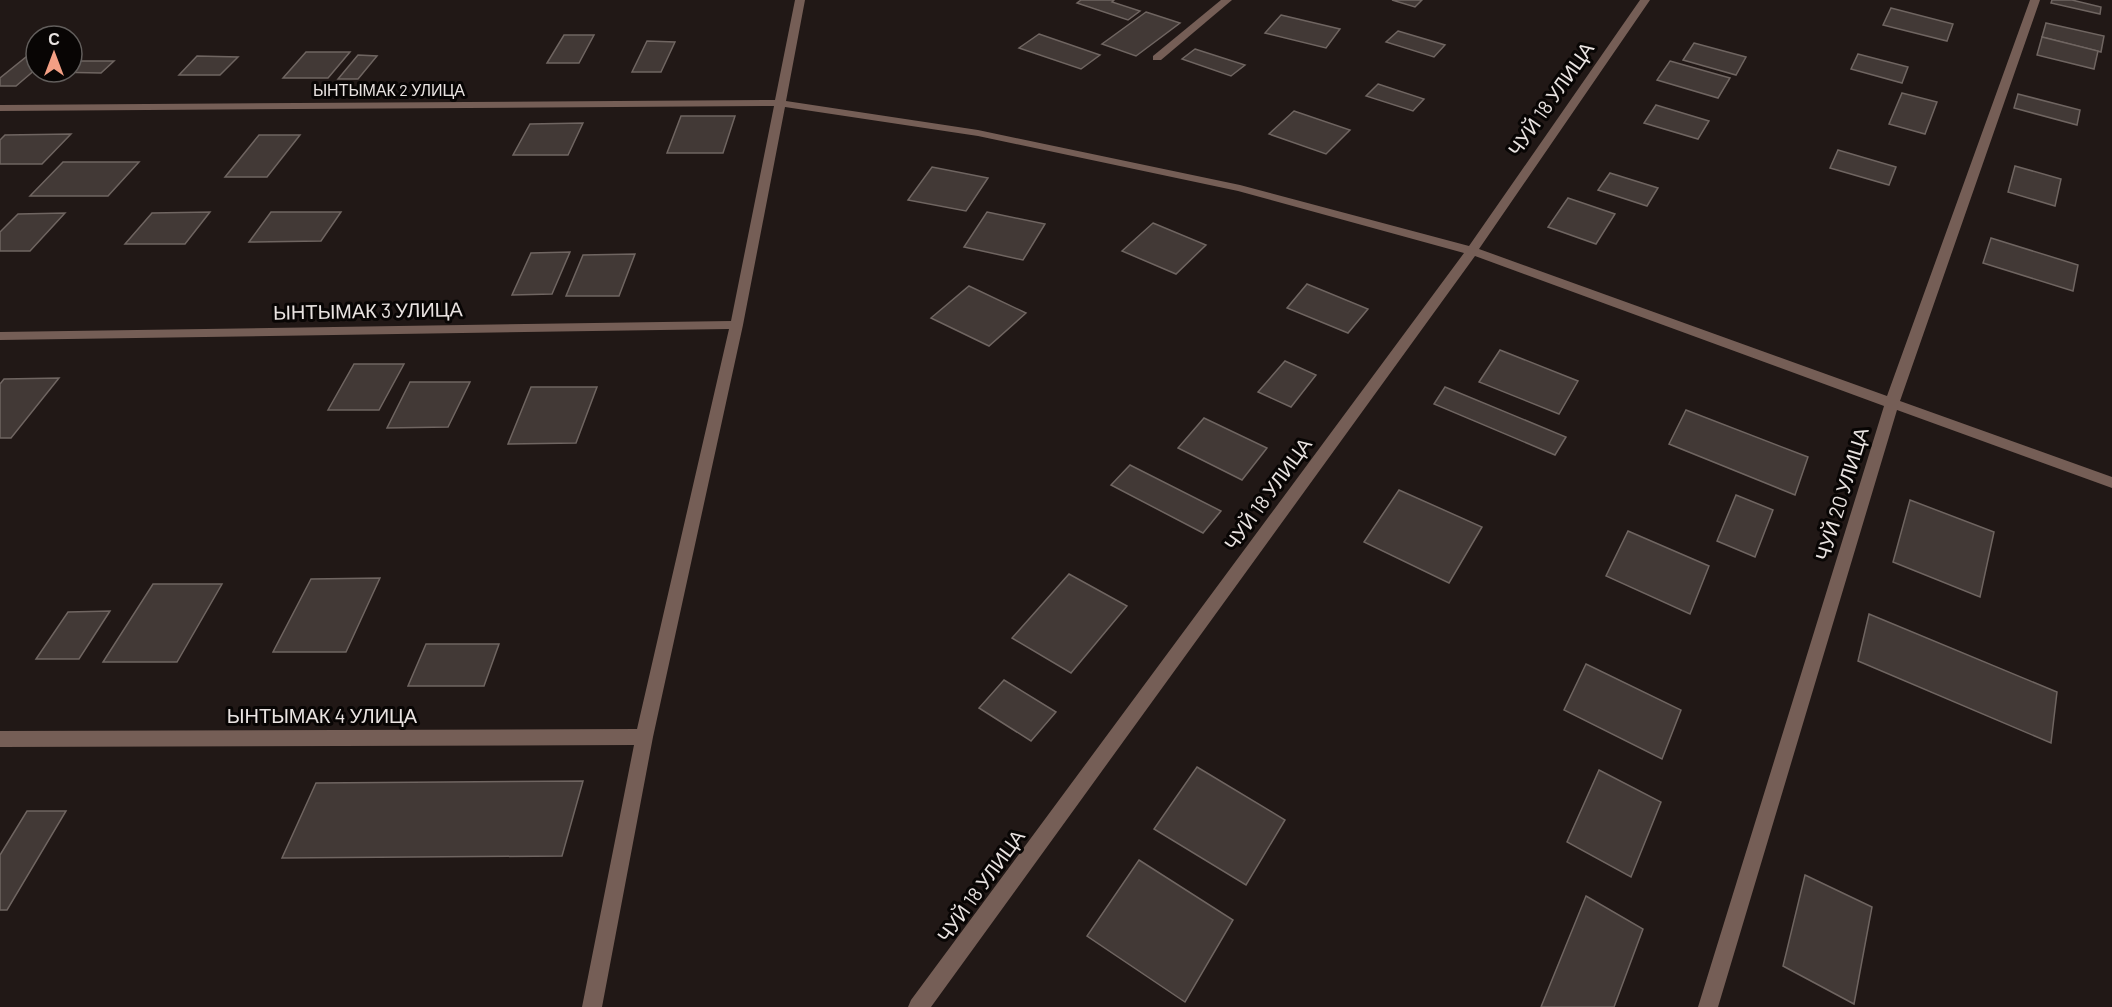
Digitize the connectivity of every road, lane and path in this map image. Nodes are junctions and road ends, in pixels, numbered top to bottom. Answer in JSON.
{"nodes":[{"id":1,"x":800,"y":0,"type":"edge"},
{"id":2,"x":1227,"y":0,"type":"edge"},
{"id":3,"x":1645,"y":0,"type":"edge"},
{"id":4,"x":2035,"y":0,"type":"edge"},
{"id":5,"x":1157,"y":58,"type":"dead end"},
{"id":6,"x":778,"y":103,"type":"junction"},
{"id":7,"x":0,"y":108,"type":"edge"},
{"id":8,"x":1472,"y":251,"type":"junction"},
{"id":9,"x":737,"y":325,"type":"junction"},
{"id":10,"x":0,"y":336,"type":"edge"},
{"id":11,"x":1892,"y":403,"type":"junction"},
{"id":12,"x":2112,"y":483,"type":"edge"},
{"id":13,"x":644,"y":737,"type":"junction"},
{"id":14,"x":0,"y":739,"type":"edge"},
{"id":15,"x":592,"y":1007,"type":"edge"},
{"id":16,"x":918,"y":1007,"type":"edge"},
{"id":17,"x":1708,"y":1007,"type":"edge"}],
"edges":[{"from":1,"to":6,"type":"street"},
{"from":2,"to":5,"type":"street"},
{"from":3,"to":8,"type":"street","name":"ЧУЙ 18 УЛИЦА"},
{"from":4,"to":11,"type":"street","name":"ЧУЙ 20 УЛИЦА"},
{"from":6,"to":7,"type":"street","name":"ЫНТЫМАК 2 УЛИЦА"},
{"from":6,"to":8,"type":"street","name":"ЫНТЫМАК 2 УЛИЦА"},
{"from":6,"to":9,"type":"street"},
{"from":8,"to":11,"type":"street","name":"ЫНТЫМАК 2 УЛИЦА"},
{"from":8,"to":16,"type":"street","name":"ЧУЙ 18 УЛИЦА"},
{"from":9,"to":10,"type":"street","name":"ЫНТЫМАК 3 УЛИЦА"},
{"from":9,"to":13,"type":"street"},
{"from":11,"to":12,"type":"street","name":"ЫНТЫМАК 2 УЛИЦА"},
{"from":11,"to":17,"type":"street","name":"ЧУЙ 20 УЛИЦА"},
{"from":13,"to":14,"type":"street","name":"ЫНТЫМАК 4 УЛИЦА"},
{"from":13,"to":15,"type":"street"}]}
